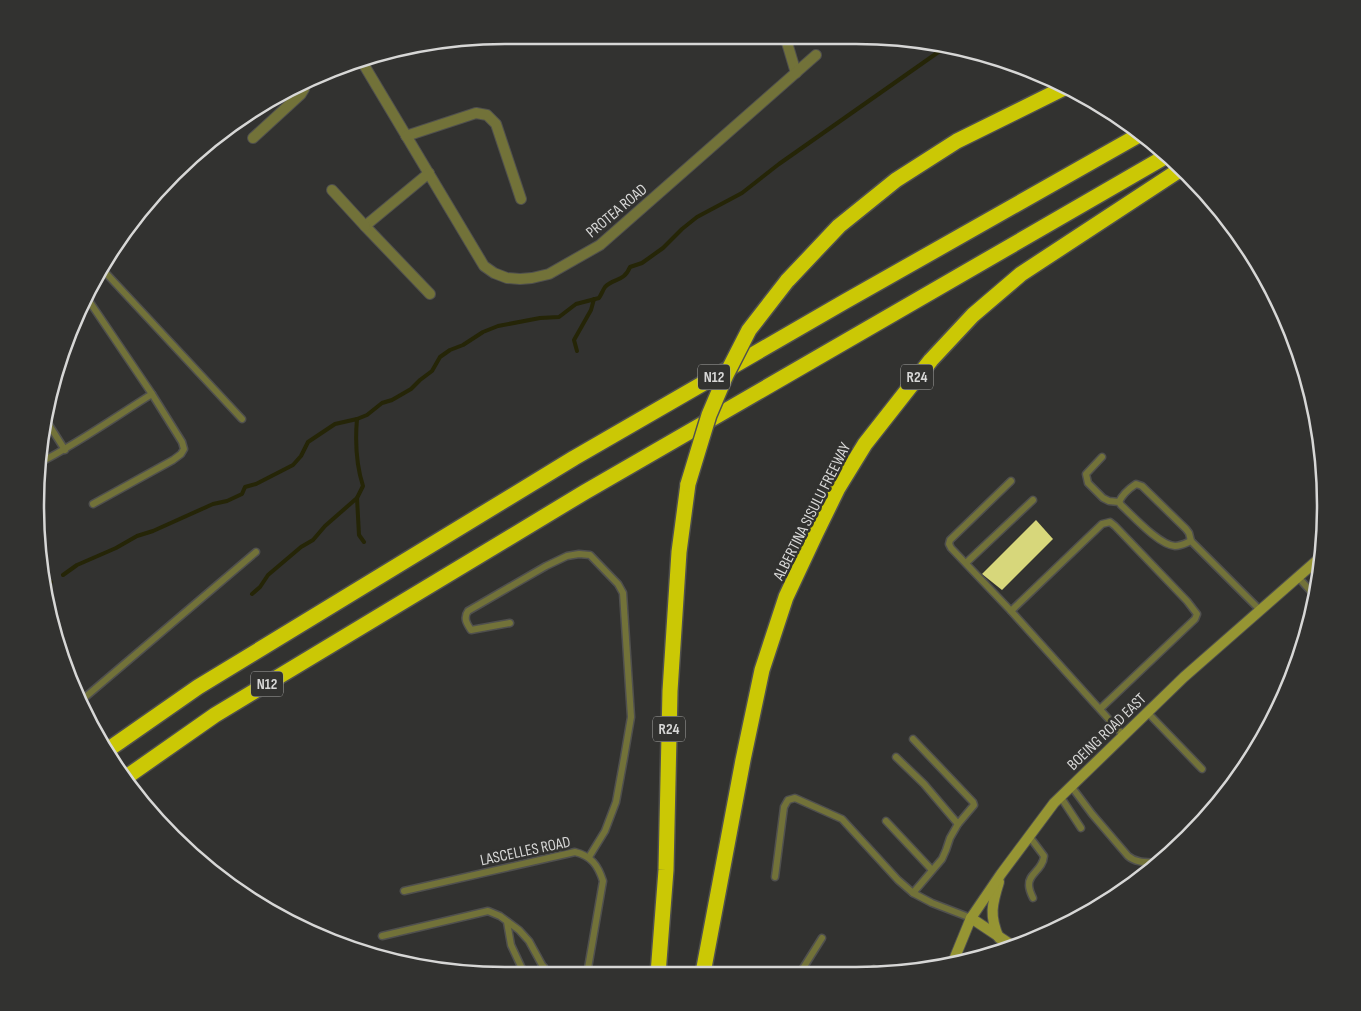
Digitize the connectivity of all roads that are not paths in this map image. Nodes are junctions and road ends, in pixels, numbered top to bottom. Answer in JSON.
{"nodes":[{"id":1,"x":787,"y":44,"type":"edge"},
{"id":2,"x":816,"y":55,"type":"dead end"},
{"id":3,"x":364,"y":66,"type":"edge"},
{"id":4,"x":796,"y":73,"type":"junction"},
{"id":5,"x":303,"y":90,"type":"edge"},
{"id":6,"x":1060,"y":91,"type":"edge"},
{"id":7,"x":406,"y":136,"type":"junction"},
{"id":8,"x":1135,"y":137,"type":"edge"},
{"id":9,"x":253,"y":138,"type":"dead end"},
{"id":10,"x":1161,"y":159,"type":"edge"},
{"id":11,"x":429,"y":173,"type":"junction"},
{"id":12,"x":1175,"y":173,"type":"edge"},
{"id":13,"x":332,"y":190,"type":"dead end"},
{"id":14,"x":521,"y":199,"type":"dead end"},
{"id":15,"x":365,"y":226,"type":"junction"},
{"id":16,"x":107,"y":274,"type":"edge"},
{"id":17,"x":430,"y":294,"type":"dead end"},
{"id":18,"x":91,"y":302,"type":"edge"},
{"id":19,"x":152,"y":394,"type":"junction"},
{"id":20,"x":242,"y":419,"type":"dead end"},
{"id":21,"x":51,"y":429,"type":"edge"},
{"id":22,"x":64,"y":450,"type":"junction"},
{"id":23,"x":1102,"y":457,"type":"dead end"},
{"id":24,"x":47,"y":459,"type":"edge"},
{"id":25,"x":1011,"y":481,"type":"dead end"},
{"id":26,"x":1033,"y":500,"type":"dead end"},
{"id":27,"x":1119,"y":502,"type":"junction"},
{"id":28,"x":93,"y":504,"type":"dead end"},
{"id":29,"x":1191,"y":541,"type":"junction"},
{"id":30,"x":256,"y":552,"type":"dead end"},
{"id":31,"x":966,"y":563,"type":"junction"},
{"id":32,"x":1313,"y":564,"type":"edge"},
{"id":33,"x":1298,"y":577,"type":"junction"},
{"id":34,"x":1309,"y":589,"type":"edge"},
{"id":35,"x":1260,"y":610,"type":"junction"},
{"id":36,"x":1011,"y":611,"type":"junction"},
{"id":37,"x":510,"y":623,"type":"dead end"},
{"id":38,"x":85,"y":697,"type":"edge"},
{"id":39,"x":1100,"y":709,"type":"junction"},
{"id":40,"x":1148,"y":712,"type":"junction"},
{"id":41,"x":1123,"y":735,"type":"junction"},
{"id":42,"x":913,"y":739,"type":"dead end"},
{"id":43,"x":113,"y":747,"type":"edge"},
{"id":44,"x":896,"y":757,"type":"dead end"},
{"id":45,"x":1202,"y":769,"type":"dead end"},
{"id":46,"x":130,"y":774,"type":"edge"},
{"id":47,"x":1071,"y":786,"type":"junction"},
{"id":48,"x":1060,"y":796,"type":"junction"},
{"id":49,"x":886,"y":821,"type":"dead end"},
{"id":50,"x":958,"y":824,"type":"junction"},
{"id":51,"x":1081,"y":828,"type":"dead end"},
{"id":52,"x":1029,"y":836,"type":"junction"},
{"id":53,"x":589,"y":857,"type":"junction"},
{"id":54,"x":1149,"y":862,"type":"edge"},
{"id":55,"x":932,"y":870,"type":"junction"},
{"id":56,"x":1001,"y":874,"type":"junction"},
{"id":57,"x":774,"y":877,"type":"dead end"},
{"id":58,"x":404,"y":891,"type":"dead end"},
{"id":59,"x":913,"y":893,"type":"junction"},
{"id":60,"x":1032,"y":898,"type":"dead end"},
{"id":61,"x":971,"y":918,"type":"junction"},
{"id":62,"x":507,"y":922,"type":"junction"},
{"id":63,"x":382,"y":936,"type":"dead end"},
{"id":64,"x":822,"y":938,"type":"dead end"},
{"id":65,"x":999,"y":938,"type":"junction"},
{"id":66,"x":1006,"y":942,"type":"edge"},
{"id":67,"x":955,"y":956,"type":"edge"},
{"id":68,"x":521,"y":967,"type":"edge"},
{"id":69,"x":544,"y":967,"type":"edge"},
{"id":70,"x":587,"y":967,"type":"edge"},
{"id":71,"x":659,"y":967,"type":"edge"},
{"id":72,"x":704,"y":967,"type":"edge"},
{"id":73,"x":804,"y":967,"type":"edge"}],
"edges":[{"from":1,"to":4,"type":"street"},
{"from":2,"to":4,"type":"street","name":"PROTEA ROAD"},
{"from":3,"to":7,"type":"street","name":"PROTEA ROAD"},
{"from":4,"to":11,"type":"street","name":"PROTEA ROAD"},
{"from":5,"to":9,"type":"street"},
{"from":6,"to":71,"type":"highway","number":"R24","bridge":true},
{"from":7,"to":11,"type":"street","name":"PROTEA ROAD"},
{"from":7,"to":14,"type":"street"},
{"from":8,"to":43,"type":"highway","number":"N12"},
{"from":10,"to":46,"type":"highway","number":"N12"},
{"from":11,"to":15,"type":"street"},
{"from":12,"to":72,"type":"highway","name":"ALBERTINA SISULU FREEWAY","number":"R24"},
{"from":13,"to":15,"type":"street"},
{"from":15,"to":17,"type":"street"},
{"from":16,"to":20,"type":"lane"},
{"from":18,"to":19,"type":"lane"},
{"from":19,"to":22,"type":"lane"},
{"from":19,"to":28,"type":"lane"},
{"from":21,"to":22,"type":"lane"},
{"from":22,"to":24,"type":"lane"},
{"from":23,"to":27,"type":"lane"},
{"from":25,"to":31,"type":"lane"},
{"from":26,"to":31,"type":"lane"},
{"from":27,"to":29,"type":"lane"},
{"from":27,"to":29,"type":"lane"},
{"from":29,"to":35,"type":"lane"},
{"from":30,"to":38,"type":"lane"},
{"from":31,"to":36,"type":"lane"},
{"from":32,"to":33,"type":"main road","name":"BOEING ROAD EAST"},
{"from":33,"to":34,"type":"lane"},
{"from":33,"to":35,"type":"main road","name":"BOEING ROAD EAST"},
{"from":35,"to":40,"type":"main road","name":"BOEING ROAD EAST"},
{"from":36,"to":39,"type":"lane"},
{"from":36,"to":39,"type":"lane"},
{"from":37,"to":53,"type":"lane"},
{"from":39,"to":41,"type":"lane"},
{"from":40,"to":41,"type":"main road","name":"BOEING ROAD EAST"},
{"from":40,"to":45,"type":"lane"},
{"from":41,"to":47,"type":"main road","name":"BOEING ROAD EAST"},
{"from":42,"to":50,"type":"lane"},
{"from":44,"to":50,"type":"lane"},
{"from":47,"to":48,"type":"main road","name":"BOEING ROAD EAST"},
{"from":47,"to":54,"type":"lane"},
{"from":48,"to":51,"type":"lane"},
{"from":48,"to":52,"type":"main road","name":"BOEING ROAD EAST"},
{"from":49,"to":55,"type":"lane"},
{"from":50,"to":55,"type":"lane"},
{"from":52,"to":56,"type":"main road","name":"BOEING ROAD EAST"},
{"from":52,"to":60,"type":"lane"},
{"from":53,"to":58,"type":"lane","name":"LASCELLES ROAD"},
{"from":53,"to":70,"type":"lane","name":"LASCELLES ROAD"},
{"from":55,"to":59,"type":"lane"},
{"from":56,"to":61,"type":"main road","name":"BOEING ROAD EAST"},
{"from":56,"to":65,"type":"main road"},
{"from":57,"to":59,"type":"lane"},
{"from":59,"to":61,"type":"lane"},
{"from":61,"to":65,"type":"main road"},
{"from":61,"to":67,"type":"main road","name":"BOEING ROAD EAST"},
{"from":62,"to":63,"type":"lane"},
{"from":62,"to":68,"type":"lane"},
{"from":62,"to":69,"type":"lane"},
{"from":64,"to":73,"type":"lane"},
{"from":65,"to":66,"type":"main road"}]}
